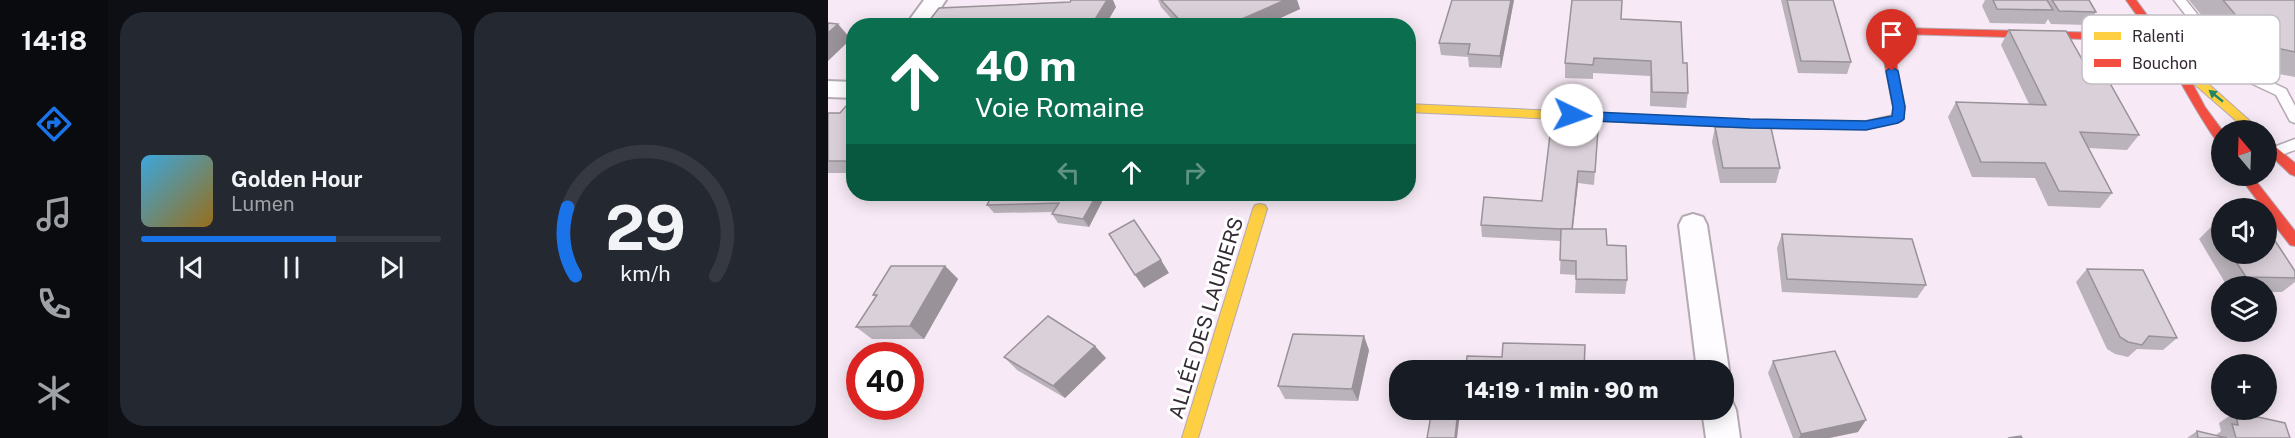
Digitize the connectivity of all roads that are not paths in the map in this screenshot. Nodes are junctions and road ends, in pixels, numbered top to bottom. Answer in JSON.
{"nodes":[{"id":1,"x":935,"y":0,"type":"edge"},
{"id":2,"x":2131,"y":0,"type":"edge"},
{"id":3,"x":2180,"y":0,"type":"edge"},
{"id":4,"x":2142,"y":15,"type":"edge"},
{"id":5,"x":2192,"y":15,"type":"edge"},
{"id":6,"x":922,"y":18,"type":"edge"},
{"id":7,"x":2082,"y":36,"type":"edge"},
{"id":8,"x":2187,"y":84,"type":"edge"},
{"id":9,"x":2202,"y":84,"type":"edge"},
{"id":10,"x":2264,"y":84,"type":"edge"},
{"id":11,"x":828,"y":88,"type":"edge"},
{"id":12,"x":846,"y":89,"type":"edge"},
{"id":13,"x":1416,"y":108,"type":"edge"},
{"id":14,"x":2295,"y":118,"type":"edge"},
{"id":15,"x":2244,"y":120,"type":"edge"},
{"id":16,"x":2211,"y":124,"type":"edge"},
{"id":17,"x":2295,"y":144,"type":"edge"},
{"id":18,"x":2277,"y":147,"type":"edge"},
{"id":19,"x":2277,"y":154,"type":"edge"},
{"id":20,"x":2294,"y":170,"type":"edge"},
{"id":21,"x":2253,"y":186,"type":"edge"},
{"id":22,"x":1260,"y":209,"type":"dead end"},
{"id":23,"x":1693,"y":225,"type":"dead end"},
{"id":24,"x":2295,"y":241,"type":"edge"},
{"id":25,"x":1712,"y":360,"type":"edge"},
{"id":26,"x":1720,"y":420,"type":"edge"},
{"id":27,"x":1190,"y":438,"type":"edge"},
{"id":28,"x":1723,"y":438,"type":"edge"}],
"edges":[{"from":1,"to":6,"type":"street"},
{"from":2,"to":4,"type":"street"},
{"from":3,"to":5,"type":"lane"},
{"from":7,"to":13,"type":"street"},
{"from":8,"to":16,"type":"street"},
{"from":15,"to":9,"type":"street","one_way":true},
{"from":10,"to":14,"type":"lane"},
{"from":11,"to":12,"type":"street"},
{"from":17,"to":18,"type":"lane"},
{"from":19,"to":20,"type":"street"},
{"from":21,"to":24,"type":"street"},
{"from":22,"to":27,"type":"street","name":"ALLÉE DES LAURIERS"},
{"from":23,"to":25,"type":"street"},
{"from":26,"to":28,"type":"street"}]}
